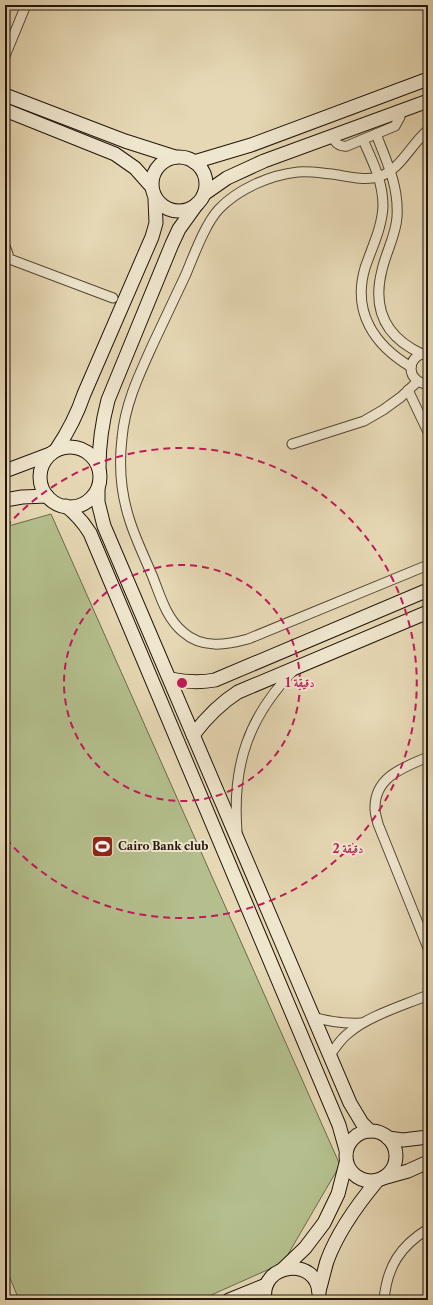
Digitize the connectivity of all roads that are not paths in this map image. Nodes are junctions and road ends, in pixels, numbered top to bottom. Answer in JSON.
{"nodes":[{"id":1,"x":26,"y":5,"type":"edge"},
{"id":2,"x":5,"y":56,"type":"edge"},
{"id":3,"x":428,"y":79,"type":"edge"},
{"id":4,"x":5,"y":95,"type":"edge"},
{"id":5,"x":428,"y":100,"type":"edge"},
{"id":6,"x":5,"y":110,"type":"edge"},
{"id":7,"x":400,"y":112,"type":"junction"},
{"id":8,"x":428,"y":130,"type":"edge"},
{"id":9,"x":376,"y":134,"type":"junction"},
{"id":10,"x":332,"y":137,"type":"junction"},
{"id":11,"x":363,"y":140,"type":"junction"},
{"id":12,"x":175,"y":157,"type":"junction"},
{"id":13,"x":194,"y":162,"type":"junction"},
{"id":14,"x":391,"y":172,"type":"junction"},
{"id":15,"x":379,"y":177,"type":"junction"},
{"id":16,"x":151,"y":186,"type":"junction"},
{"id":17,"x":156,"y":199,"type":"junction"},
{"id":18,"x":200,"y":199,"type":"junction"},
{"id":19,"x":5,"y":246,"type":"edge"},
{"id":20,"x":6,"y":260,"type":"edge"},
{"id":21,"x":112,"y":298,"type":"dead end"},
{"id":22,"x":425,"y":353,"type":"edge"},
{"id":23,"x":411,"y":367,"type":"junction"},
{"id":24,"x":417,"y":382,"type":"junction"},
{"id":25,"x":428,"y":384,"type":"edge"},
{"id":26,"x":408,"y":390,"type":"junction"},
{"id":27,"x":428,"y":432,"type":"edge"},
{"id":28,"x":292,"y":444,"type":"dead end"},
{"id":29,"x":53,"y":452,"type":"junction"},
{"id":30,"x":99,"y":468,"type":"junction"},
{"id":31,"x":5,"y":471,"type":"edge"},
{"id":32,"x":98,"y":489,"type":"junction"},
{"id":33,"x":47,"y":496,"type":"junction"},
{"id":34,"x":5,"y":500,"type":"edge"},
{"id":35,"x":66,"y":506,"type":"junction"},
{"id":36,"x":428,"y":564,"type":"edge"},
{"id":37,"x":428,"y":590,"type":"edge"},
{"id":38,"x":428,"y":612,"type":"edge"},
{"id":39,"x":299,"y":665,"type":"junction"},
{"id":40,"x":170,"y":679,"type":"junction"},
{"id":41,"x":193,"y":735,"type":"junction"},
{"id":42,"x":428,"y":757,"type":"edge"},
{"id":43,"x":237,"y":838,"type":"junction"},
{"id":44,"x":428,"y":948,"type":"edge"},
{"id":45,"x":428,"y":995,"type":"edge"},
{"id":46,"x":313,"y":1017,"type":"junction"},
{"id":47,"x":361,"y":1024,"type":"junction"},
{"id":48,"x":330,"y":1055,"type":"junction"},
{"id":49,"x":370,"y":1131,"type":"junction"},
{"id":50,"x":428,"y":1137,"type":"edge"},
{"id":51,"x":388,"y":1138,"type":"junction"},
{"id":52,"x":346,"y":1157,"type":"junction"},
{"id":53,"x":428,"y":1162,"type":"edge"},
{"id":54,"x":380,"y":1179,"type":"junction"},
{"id":55,"x":428,"y":1229,"type":"edge"},
{"id":56,"x":282,"y":1270,"type":"junction"},
{"id":57,"x":266,"y":1285,"type":"junction"},
{"id":58,"x":319,"y":1295,"type":"edge"},
{"id":59,"x":236,"y":1299,"type":"edge"},
{"id":60,"x":265,"y":1300,"type":"edge"},
{"id":61,"x":384,"y":1300,"type":"edge"}],
"edges":[{"from":1,"to":2,"type":"street"},
{"from":3,"to":13,"type":"street"},
{"from":4,"to":12,"type":"street"},
{"from":5,"to":7,"type":"street"},
{"from":6,"to":16,"type":"street"},
{"from":7,"to":9,"type":"street"},
{"from":7,"to":10,"type":"street"},
{"from":8,"to":14,"type":"street"},
{"from":9,"to":11,"type":"street"},
{"from":9,"to":14,"type":"street"},
{"from":10,"to":11,"type":"street"},
{"from":10,"to":18,"type":"street"},
{"from":11,"to":15,"type":"street"},
{"from":12,"to":13,"type":"street"},
{"from":12,"to":16,"type":"street"},
{"from":13,"to":18,"type":"street"},
{"from":14,"to":15,"type":"street"},
{"from":14,"to":22,"type":"street"},
{"from":15,"to":23,"type":"street"},
{"from":15,"to":36,"type":"street"},
{"from":16,"to":17,"type":"street"},
{"from":17,"to":18,"type":"street"},
{"from":17,"to":29,"type":"street"},
{"from":18,"to":30,"type":"street"},
{"from":19,"to":20,"type":"street"},
{"from":20,"to":21,"type":"street"},
{"from":22,"to":23,"type":"street"},
{"from":23,"to":24,"type":"street"},
{"from":24,"to":25,"type":"street"},
{"from":24,"to":26,"type":"street"},
{"from":26,"to":27,"type":"street"},
{"from":26,"to":28,"type":"street"},
{"from":29,"to":30,"type":"street"},
{"from":29,"to":31,"type":"street"},
{"from":29,"to":33,"type":"street"},
{"from":30,"to":32,"type":"street"},
{"from":32,"to":35,"type":"street"},
{"from":32,"to":40,"type":"street"},
{"from":33,"to":34,"type":"street"},
{"from":33,"to":35,"type":"street"},
{"from":35,"to":52,"type":"street"},
{"from":37,"to":40,"type":"street"},
{"from":38,"to":39,"type":"street"},
{"from":39,"to":41,"type":"street"},
{"from":39,"to":43,"type":"street"},
{"from":40,"to":41,"type":"street"},
{"from":41,"to":43,"type":"street"},
{"from":42,"to":44,"type":"street"},
{"from":43,"to":46,"type":"street"},
{"from":45,"to":47,"type":"street"},
{"from":46,"to":47,"type":"street"},
{"from":46,"to":48,"type":"street"},
{"from":47,"to":48,"type":"street"},
{"from":48,"to":49,"type":"street"},
{"from":49,"to":51,"type":"street"},
{"from":49,"to":52,"type":"street"},
{"from":50,"to":51,"type":"street"},
{"from":51,"to":54,"type":"street"},
{"from":52,"to":54,"type":"street"},
{"from":52,"to":56,"type":"street"},
{"from":53,"to":54,"type":"street"},
{"from":54,"to":58,"type":"street"},
{"from":55,"to":61,"type":"street"},
{"from":56,"to":57,"type":"street"},
{"from":56,"to":58,"type":"street"},
{"from":57,"to":59,"type":"street"},
{"from":57,"to":60,"type":"street"}]}
